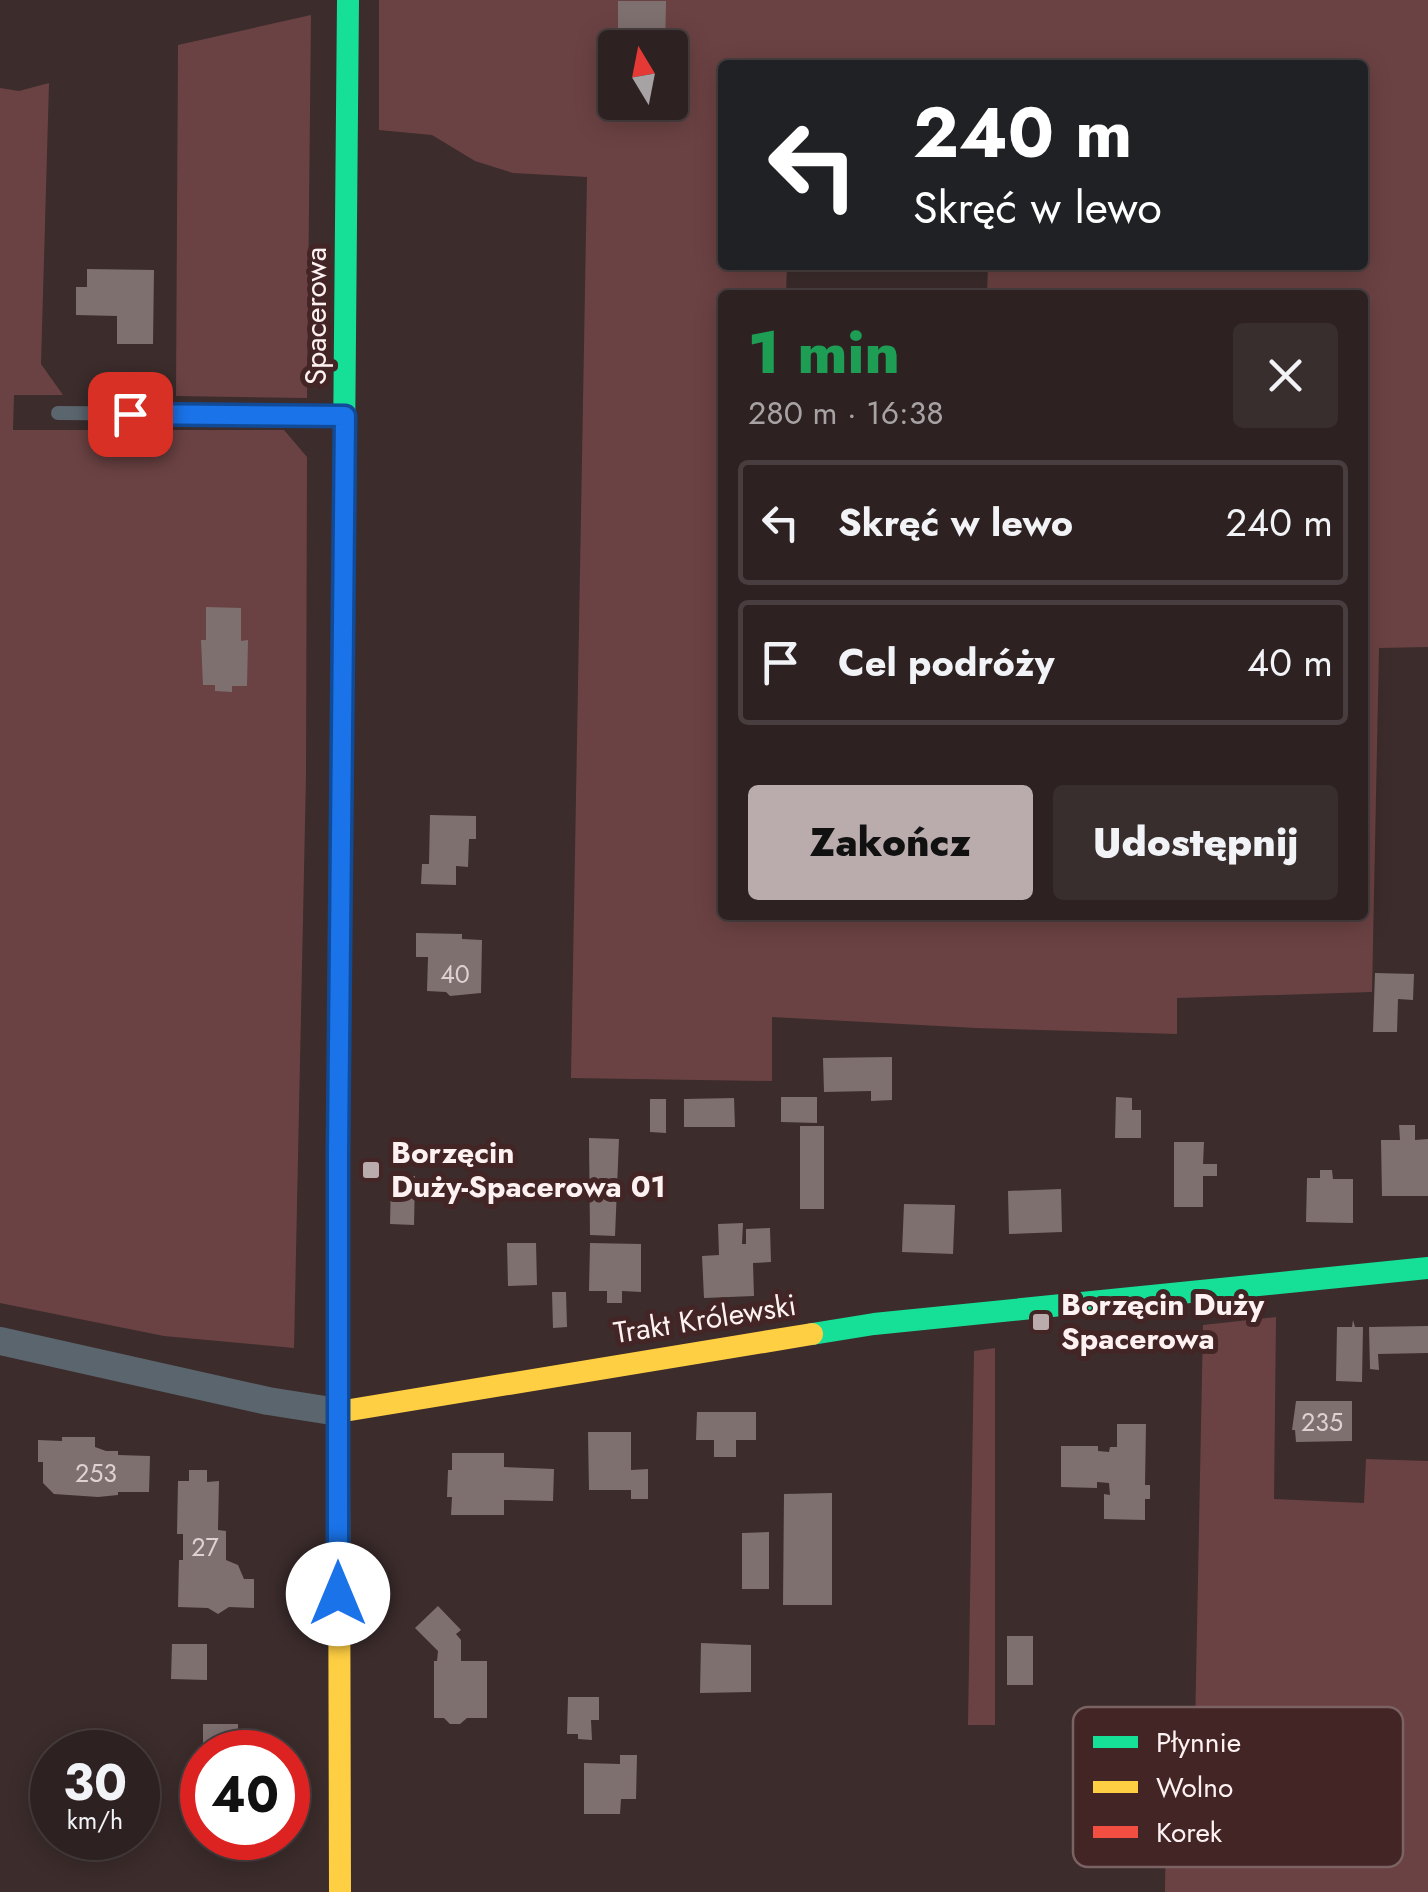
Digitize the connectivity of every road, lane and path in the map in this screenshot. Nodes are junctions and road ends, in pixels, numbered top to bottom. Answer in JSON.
{"nodes":[{"id":1,"x":348,"y":0,"type":"edge"},
{"id":2,"x":58,"y":413,"type":"dead end"},
{"id":3,"x":345,"y":416,"type":"junction"},
{"id":4,"x":1428,"y":1268,"type":"edge"},
{"id":5,"x":0,"y":1341,"type":"edge"},
{"id":6,"x":338,"y":1412,"type":"junction"},
{"id":7,"x":340,"y":1892,"type":"edge"}],
"edges":[{"from":1,"to":3,"type":"street","name":"Spacerowa"},
{"from":2,"to":3,"type":"lane"},
{"from":3,"to":6,"type":"street","name":"Spacerowa"},
{"from":4,"to":6,"type":"street","name":"Trakt Królewski"},
{"from":5,"to":6,"type":"street","name":"Trakt Królewski"},
{"from":6,"to":7,"type":"street","name":"Spacerowa"}]}
